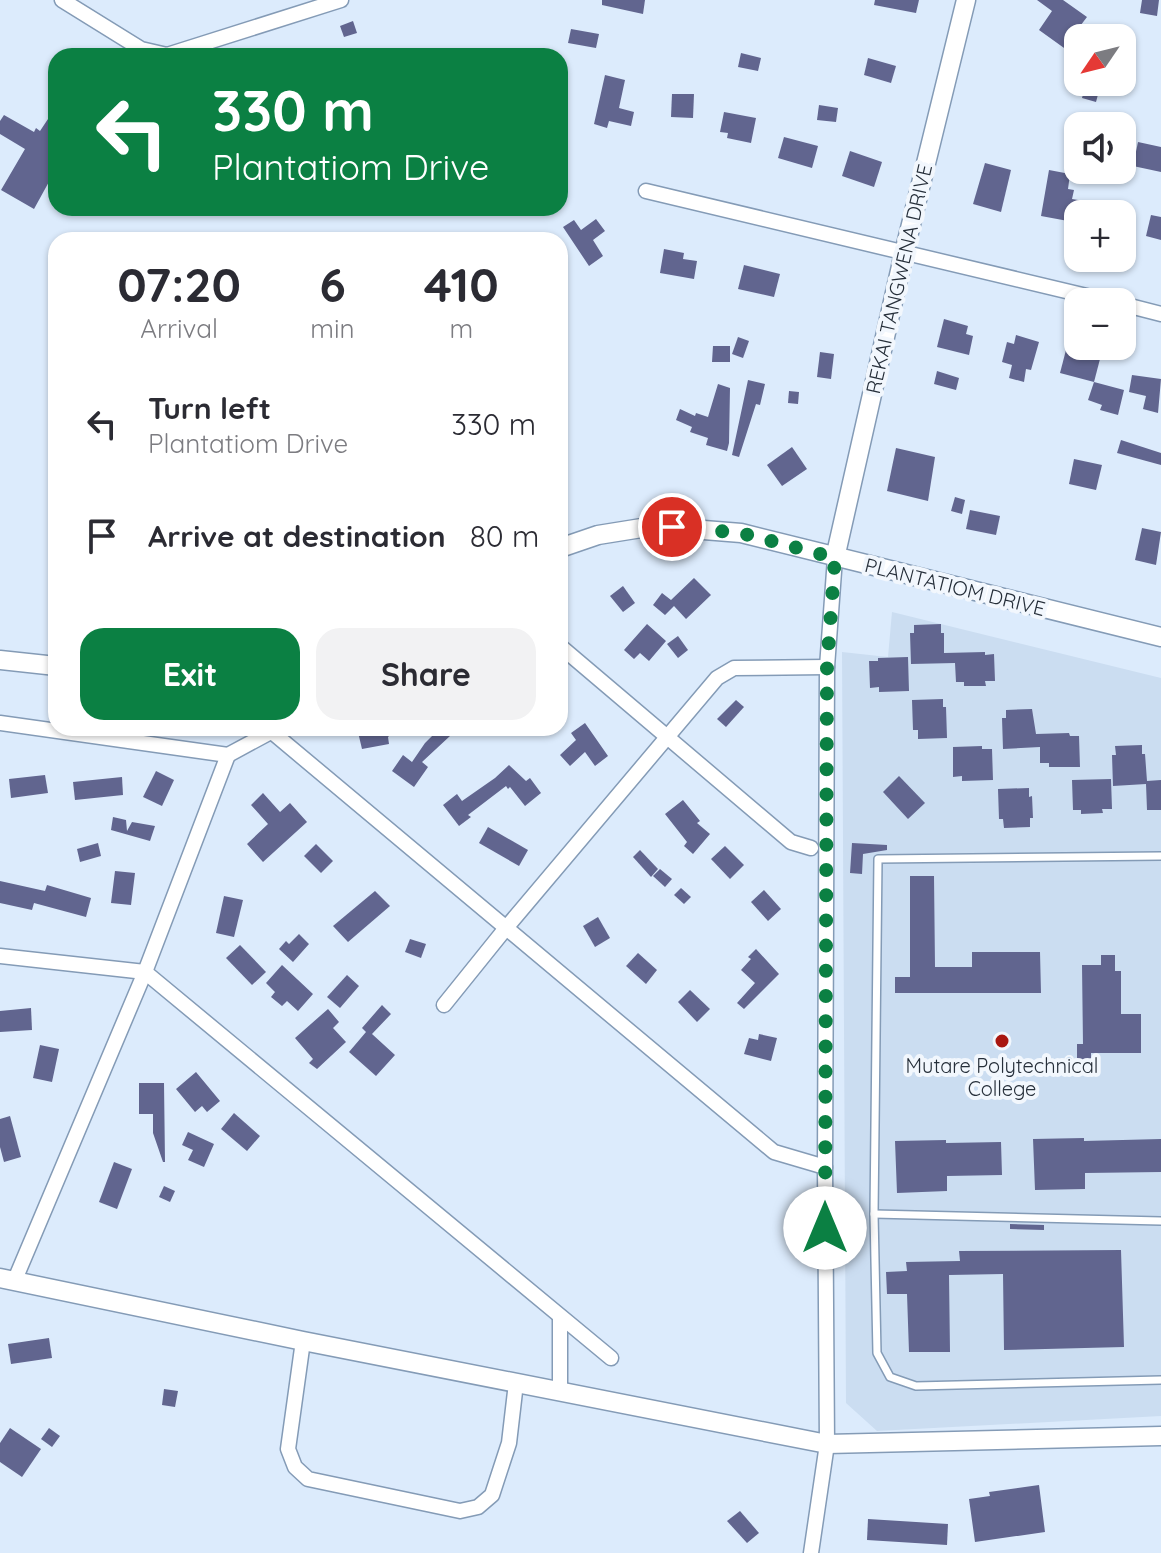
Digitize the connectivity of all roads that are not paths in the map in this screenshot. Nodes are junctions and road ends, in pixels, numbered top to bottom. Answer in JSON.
{"nodes":[{"id":1,"x":62,"y":0,"type":"edge"},
{"id":2,"x":341,"y":0,"type":"edge"},
{"id":3,"x":966,"y":0,"type":"edge"},
{"id":4,"x":139,"y":48,"type":"edge"},
{"id":5,"x":189,"y":48,"type":"edge"},
{"id":6,"x":646,"y":191,"type":"dead end"},
{"id":7,"x":904,"y":253,"type":"junction"},
{"id":8,"x":1064,"y":291,"type":"edge"},
{"id":9,"x":1136,"y":308,"type":"edge"},
{"id":10,"x":1161,"y":314,"type":"edge"},
{"id":11,"x":568,"y":545,"type":"edge"},
{"id":12,"x":835,"y":558,"type":"junction"},
{"id":13,"x":1161,"y":637,"type":"edge"},
{"id":14,"x":568,"y":653,"type":"edge"},
{"id":15,"x":0,"y":660,"type":"edge"},
{"id":16,"x":48,"y":665,"type":"edge"},
{"id":17,"x":827,"y":667,"type":"junction"},
{"id":18,"x":0,"y":723,"type":"edge"},
{"id":19,"x":48,"y":730,"type":"edge"},
{"id":20,"x":93,"y":736,"type":"edge"},
{"id":21,"x":264,"y":736,"type":"edge"},
{"id":22,"x":282,"y":736,"type":"edge"},
{"id":23,"x":668,"y":737,"type":"junction"},
{"id":24,"x":228,"y":755,"type":"junction"},
{"id":25,"x":811,"y":848,"type":"dead end"},
{"id":26,"x":1161,"y":856,"type":"edge"},
{"id":27,"x":506,"y":928,"type":"junction"},
{"id":28,"x":0,"y":956,"type":"edge"},
{"id":29,"x":145,"y":972,"type":"junction"},
{"id":30,"x":444,"y":1005,"type":"dead end"},
{"id":31,"x":825,"y":1167,"type":"junction"},
{"id":32,"x":874,"y":1214,"type":"junction"},
{"id":33,"x":1161,"y":1221,"type":"edge"},
{"id":34,"x":7,"y":1280,"type":"edge"},
{"id":35,"x":560,"y":1318,"type":"junction"},
{"id":36,"x":303,"y":1341,"type":"junction"},
{"id":37,"x":611,"y":1358,"type":"dead end"},
{"id":38,"x":1161,"y":1380,"type":"edge"},
{"id":39,"x":516,"y":1383,"type":"junction"},
{"id":40,"x":560,"y":1391,"type":"junction"},
{"id":41,"x":1161,"y":1436,"type":"edge"},
{"id":42,"x":827,"y":1444,"type":"junction"},
{"id":43,"x":811,"y":1553,"type":"edge"}],
"edges":[{"from":1,"to":4,"type":"street"},
{"from":2,"to":5,"type":"street"},
{"from":3,"to":7,"type":"street","name":"REKAI TANGWENA DRIVE"},
{"from":6,"to":7,"type":"street"},
{"from":7,"to":8,"type":"street"},
{"from":7,"to":12,"type":"street","name":"REKAI TANGWENA DRIVE"},
{"from":9,"to":10,"type":"street"},
{"from":11,"to":12,"type":"street","name":"PLANTATIOM DRIVE"},
{"from":12,"to":13,"type":"street","name":"PLANTATIOM DRIVE"},
{"from":12,"to":17,"type":"street"},
{"from":14,"to":23,"type":"street"},
{"from":15,"to":16,"type":"street"},
{"from":17,"to":23,"type":"street"},
{"from":17,"to":31,"type":"street"},
{"from":18,"to":19,"type":"street"},
{"from":20,"to":24,"type":"street"},
{"from":21,"to":24,"type":"street"},
{"from":22,"to":27,"type":"street"},
{"from":23,"to":25,"type":"street"},
{"from":23,"to":27,"type":"street"},
{"from":24,"to":29,"type":"street"},
{"from":26,"to":32,"type":"lane"},
{"from":27,"to":30,"type":"street"},
{"from":27,"to":31,"type":"street"},
{"from":28,"to":29,"type":"street"},
{"from":29,"to":34,"type":"street"},
{"from":29,"to":35,"type":"street"},
{"from":31,"to":42,"type":"street"},
{"from":32,"to":33,"type":"lane"},
{"from":32,"to":38,"type":"lane"},
{"from":34,"to":36,"type":"street"},
{"from":35,"to":37,"type":"street"},
{"from":35,"to":40,"type":"street"},
{"from":36,"to":39,"type":"street"},
{"from":36,"to":39,"type":"street"},
{"from":39,"to":40,"type":"street"},
{"from":40,"to":42,"type":"street"},
{"from":41,"to":42,"type":"street"},
{"from":42,"to":43,"type":"street"}]}
